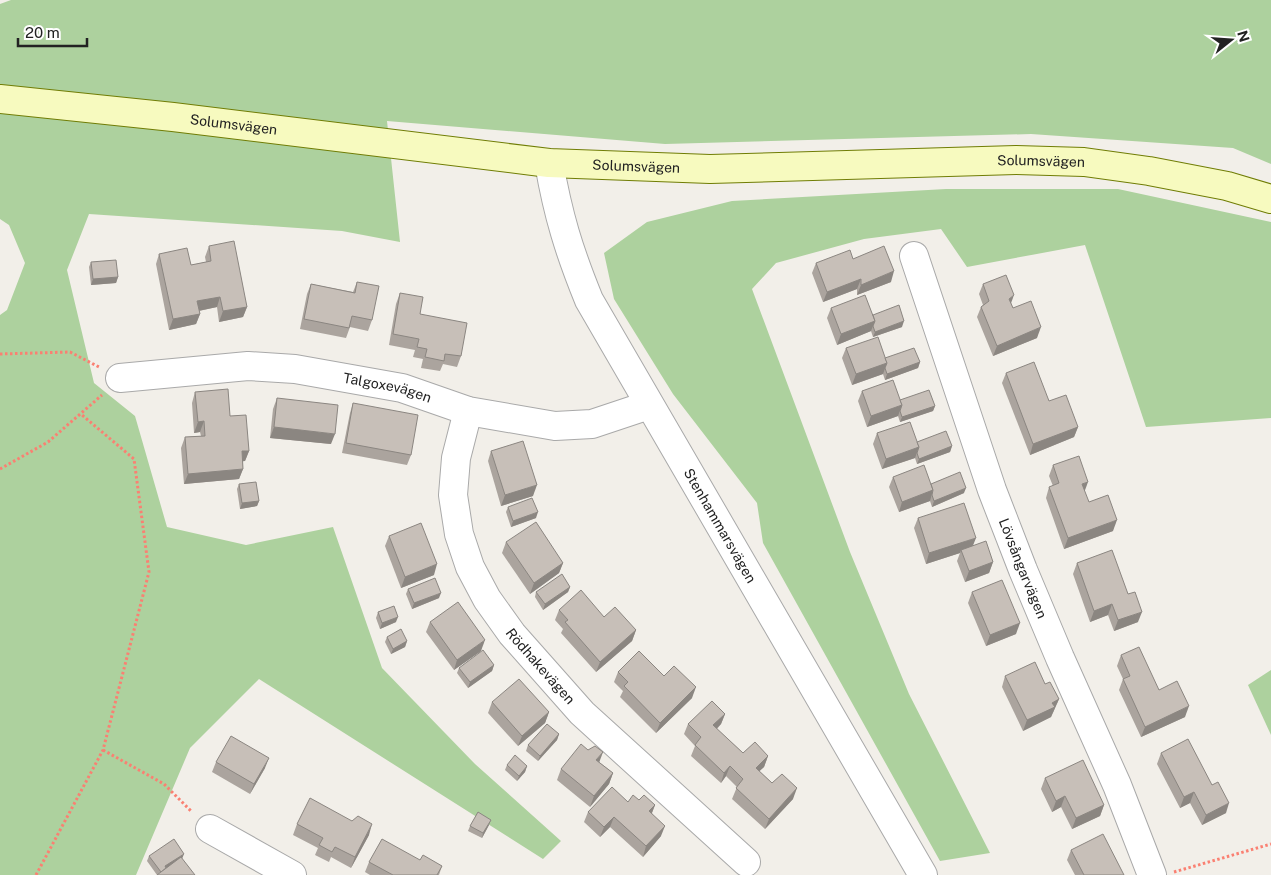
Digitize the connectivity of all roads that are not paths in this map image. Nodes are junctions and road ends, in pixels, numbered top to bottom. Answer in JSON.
{"nodes":[{"id":1,"x":0,"y":99,"type":"edge"},
{"id":2,"x":549,"y":163,"type":"junction"},
{"id":3,"x":1271,"y":199,"type":"edge"},
{"id":4,"x":914,"y":256,"type":"dead end"},
{"id":5,"x":120,"y":378,"type":"road end"},
{"id":6,"x":649,"y":405,"type":"junction"},
{"id":7,"x":468,"y":411,"type":"junction"},
{"id":8,"x":210,"y":828,"type":"road end"},
{"id":9,"x":746,"y":862,"type":"dead end"},
{"id":10,"x":1161,"y":874,"type":"edge"},
{"id":11,"x":292,"y":875,"type":"edge"},
{"id":12,"x":923,"y":875,"type":"edge"}],
"edges":[{"from":1,"to":2,"type":"main road","name":"Solumsvägen"},
{"from":2,"to":3,"type":"main road","name":"Solumsvägen"},
{"from":2,"to":6,"type":"street","name":"Stenhammarsvägen"},
{"from":4,"to":10,"type":"street","name":"Lövsångarvägen"},
{"from":5,"to":7,"type":"street","name":"Talgoxevägen"},
{"from":6,"to":7,"type":"street","name":"Talgoxevägen"},
{"from":6,"to":12,"type":"street","name":"Stenhammarsvägen"},
{"from":7,"to":9,"type":"street","name":"Rödhakevägen"},
{"from":8,"to":11,"type":"street"}]}
